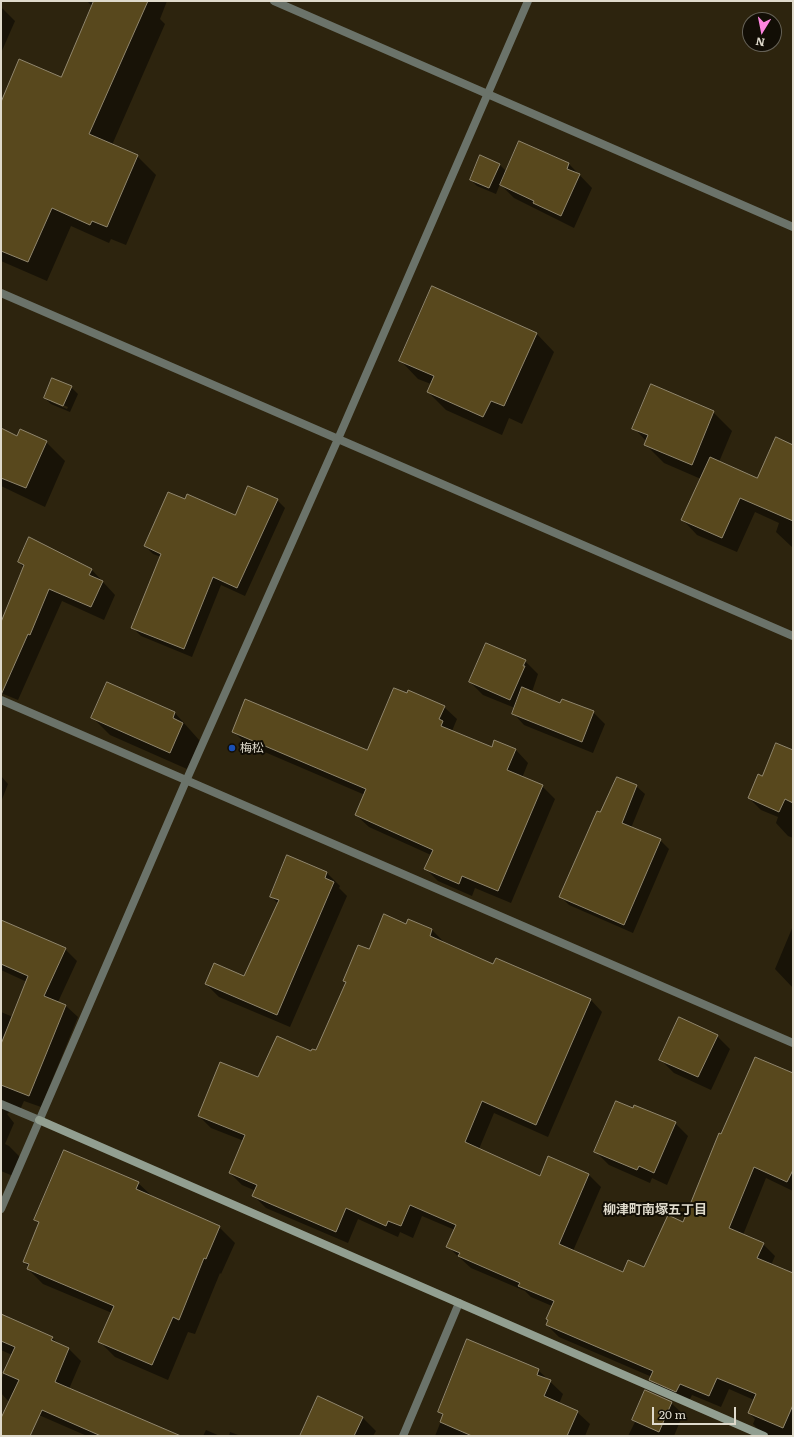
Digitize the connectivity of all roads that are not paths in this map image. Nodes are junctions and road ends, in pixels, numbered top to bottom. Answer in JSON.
{"nodes":[{"id":1,"x":274,"y":1,"type":"edge"},
{"id":2,"x":528,"y":1,"type":"edge"},
{"id":3,"x":488,"y":96,"type":"junction"},
{"id":4,"x":793,"y":227,"type":"edge"},
{"id":5,"x":1,"y":294,"type":"edge"},
{"id":6,"x":338,"y":439,"type":"junction"},
{"id":7,"x":793,"y":636,"type":"edge"},
{"id":8,"x":1,"y":700,"type":"edge"},
{"id":9,"x":186,"y":781,"type":"junction"},
{"id":10,"x":793,"y":1043,"type":"edge"},
{"id":11,"x":1,"y":1104,"type":"edge"},
{"id":12,"x":39,"y":1120,"type":"junction"},
{"id":13,"x":1,"y":1209,"type":"edge"},
{"id":14,"x":459,"y":1303,"type":"junction"},
{"id":15,"x":403,"y":1436,"type":"edge"},
{"id":16,"x":764,"y":1436,"type":"edge"}],
"edges":[{"from":1,"to":3,"type":"street"},
{"from":2,"to":3,"type":"street"},
{"from":3,"to":4,"type":"street"},
{"from":3,"to":6,"type":"street"},
{"from":5,"to":6,"type":"street"},
{"from":6,"to":7,"type":"street"},
{"from":6,"to":9,"type":"street"},
{"from":8,"to":9,"type":"street"},
{"from":9,"to":10,"type":"street"},
{"from":9,"to":12,"type":"street"},
{"from":11,"to":12,"type":"street"},
{"from":12,"to":13,"type":"street"},
{"from":12,"to":14,"type":"street"},
{"from":14,"to":15,"type":"street"},
{"from":14,"to":16,"type":"street"}]}
